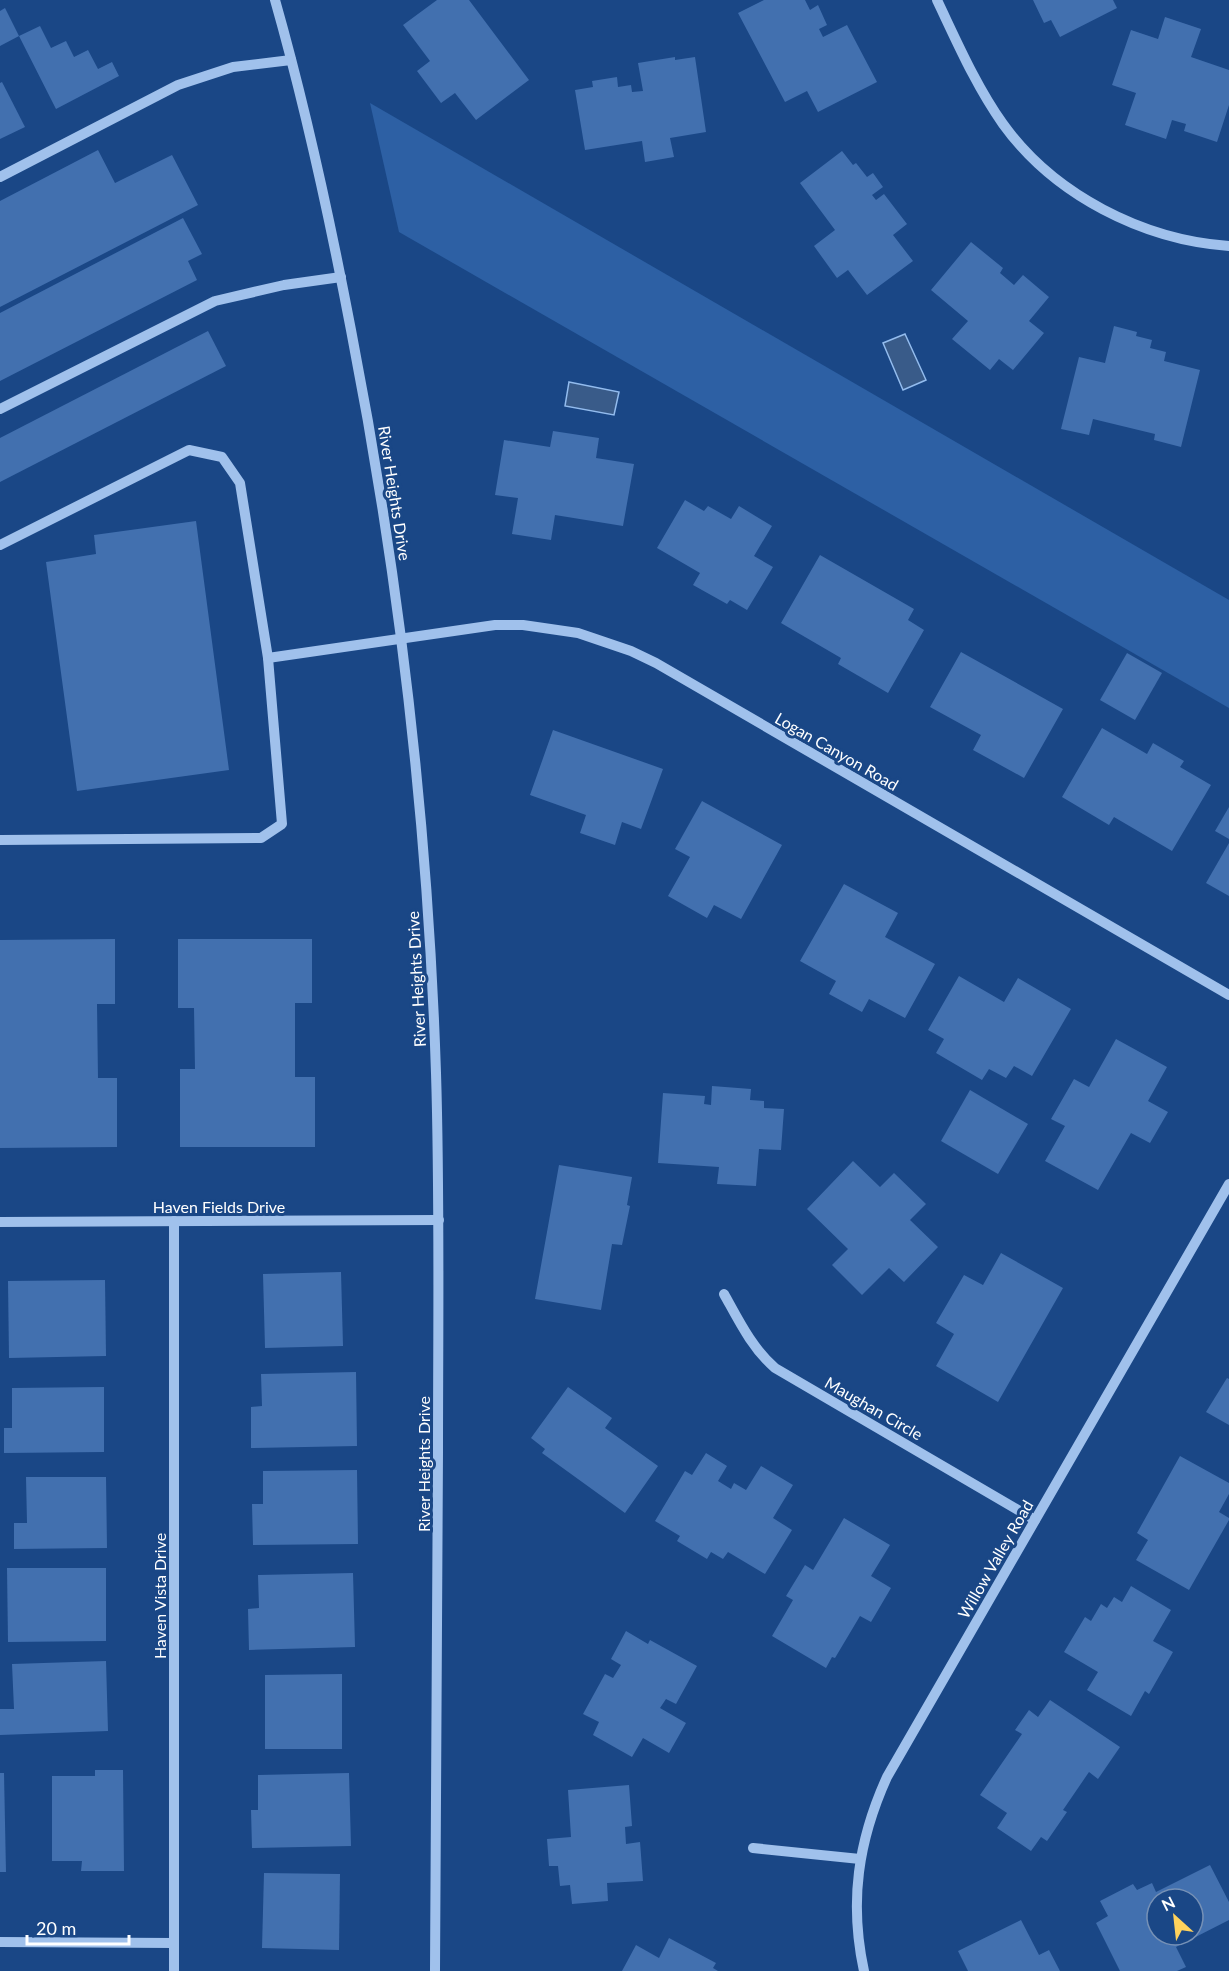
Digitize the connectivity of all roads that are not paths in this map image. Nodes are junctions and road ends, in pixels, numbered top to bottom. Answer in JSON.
{"nodes":[{"id":1,"x":275,"y":0,"type":"edge"},
{"id":2,"x":937,"y":0,"type":"edge"},
{"id":3,"x":291,"y":60,"type":"junction"},
{"id":4,"x":0,"y":177,"type":"edge"},
{"id":5,"x":1229,"y":246,"type":"edge"},
{"id":6,"x":341,"y":277,"type":"junction"},
{"id":7,"x":0,"y":409,"type":"edge"},
{"id":8,"x":0,"y":545,"type":"edge"},
{"id":9,"x":401,"y":637,"type":"junction"},
{"id":10,"x":268,"y":658,"type":"junction"},
{"id":11,"x":0,"y":840,"type":"edge"},
{"id":12,"x":1229,"y":995,"type":"edge"},
{"id":13,"x":1229,"y":1184,"type":"edge"},
{"id":14,"x":439,"y":1220,"type":"junction"},
{"id":15,"x":174,"y":1221,"type":"junction"},
{"id":16,"x":0,"y":1222,"type":"edge"},
{"id":17,"x":724,"y":1294,"type":"dead end"},
{"id":18,"x":1035,"y":1520,"type":"junction"},
{"id":19,"x":753,"y":1848,"type":"dead end"},
{"id":20,"x":860,"y":1859,"type":"junction"},
{"id":21,"x":0,"y":1942,"type":"edge"},
{"id":22,"x":174,"y":1943,"type":"junction"},
{"id":23,"x":174,"y":1971,"type":"edge"},
{"id":24,"x":435,"y":1971,"type":"edge"},
{"id":25,"x":864,"y":1971,"type":"edge"}],
"edges":[{"from":1,"to":3,"type":"street","name":"River Heights Drive"},
{"from":2,"to":5,"type":"street"},
{"from":3,"to":4,"type":"street"},
{"from":3,"to":6,"type":"street","name":"River Heights Drive"},
{"from":6,"to":7,"type":"street"},
{"from":6,"to":9,"type":"street","name":"River Heights Drive"},
{"from":8,"to":10,"type":"street"},
{"from":9,"to":10,"type":"street","name":"Logan Canyon Road"},
{"from":9,"to":12,"type":"street","name":"Logan Canyon Road"},
{"from":9,"to":14,"type":"street","name":"River Heights Drive"},
{"from":10,"to":11,"type":"street"},
{"from":13,"to":18,"type":"street","name":"Willow Valley Road"},
{"from":14,"to":15,"type":"street","name":"Haven Fields Drive"},
{"from":14,"to":24,"type":"street","name":"River Heights Drive"},
{"from":15,"to":16,"type":"street","name":"Haven Fields Drive"},
{"from":15,"to":22,"type":"street","name":"Haven Vista Drive"},
{"from":17,"to":18,"type":"street","name":"Maughan Circle"},
{"from":18,"to":20,"type":"street","name":"Willow Valley Road"},
{"from":19,"to":20,"type":"street"},
{"from":20,"to":25,"type":"street","name":"Willow Valley Road"},
{"from":21,"to":22,"type":"street"},
{"from":22,"to":23,"type":"street","name":"Haven Vista Drive"}]}
